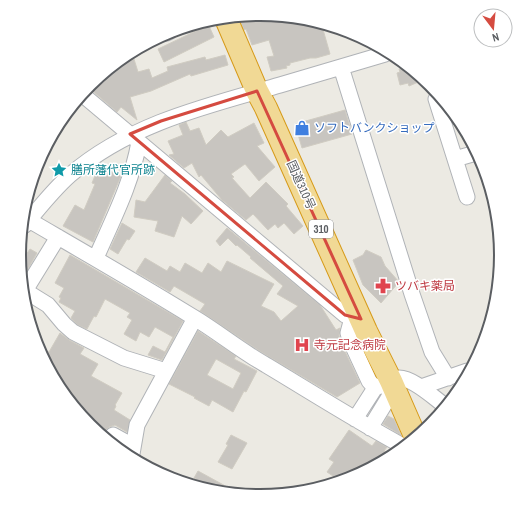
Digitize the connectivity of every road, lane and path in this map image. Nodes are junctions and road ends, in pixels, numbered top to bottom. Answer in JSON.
{"nodes":[{"id":1,"x":228,"y":23,"type":"edge"},
{"id":2,"x":382,"y":55,"type":"edge"},
{"id":3,"x":341,"y":67,"type":"junction"},
{"id":4,"x":257,"y":91,"type":"junction"},
{"id":5,"x":87,"y":99,"type":"edge"},
{"id":6,"x":437,"y":102,"type":"edge"},
{"id":7,"x":135,"y":138,"type":"junction"},
{"id":8,"x":471,"y":154,"type":"edge"},
{"id":9,"x":455,"y":159,"type":"junction"},
{"id":10,"x":467,"y":197,"type":"dead end"},
{"id":11,"x":30,"y":219,"type":"edge"},
{"id":12,"x":29,"y":223,"type":"edge"},
{"id":13,"x":58,"y":238,"type":"junction"},
{"id":14,"x":96,"y":258,"type":"junction"},
{"id":15,"x":29,"y":285,"type":"edge"},
{"id":16,"x":30,"y":294,"type":"edge"},
{"id":17,"x":195,"y":318,"type":"junction"},
{"id":18,"x":356,"y":318,"type":"junction"},
{"id":19,"x":166,"y":371,"type":"junction"},
{"id":20,"x":463,"y":373,"type":"edge"},
{"id":21,"x":448,"y":378,"type":"junction"},
{"id":22,"x":383,"y":385,"type":"junction"},
{"id":23,"x":420,"y":387,"type":"junction"},
{"id":24,"x":441,"y":403,"type":"edge"},
{"id":25,"x":355,"y":419,"type":"junction"},
{"id":26,"x":370,"y":428,"type":"junction"},
{"id":27,"x":413,"y":433,"type":"edge"},
{"id":28,"x":112,"y":436,"type":"edge"},
{"id":29,"x":399,"y":444,"type":"edge"},
{"id":30,"x":133,"y":450,"type":"edge"}],
"edges":[{"from":1,"to":4,"type":"highway","name":"国道310号","number":"310"},
{"from":2,"to":3,"type":"street"},
{"from":3,"to":4,"type":"street"},
{"from":3,"to":21,"type":"street"},
{"from":4,"to":7,"type":"street"},
{"from":4,"to":18,"type":"highway","name":"国道310号","number":"310"},
{"from":5,"to":7,"type":"street"},
{"from":6,"to":9,"type":"street"},
{"from":7,"to":11,"type":"street"},
{"from":7,"to":14,"type":"street"},
{"from":7,"to":18,"type":"street"},
{"from":8,"to":9,"type":"street"},
{"from":9,"to":10,"type":"street"},
{"from":12,"to":13,"type":"street"},
{"from":13,"to":14,"type":"street"},
{"from":13,"to":15,"type":"street"},
{"from":14,"to":17,"type":"street"},
{"from":16,"to":19,"type":"street"},
{"from":17,"to":19,"type":"street"},
{"from":17,"to":25,"type":"street"},
{"from":18,"to":22,"type":"highway","name":"国道310号","number":"310"},
{"from":19,"to":30,"type":"street"},
{"from":20,"to":21,"type":"street"},
{"from":21,"to":23,"type":"street"},
{"from":22,"to":23,"type":"street"},
{"from":22,"to":25,"type":"street"},
{"from":22,"to":26,"type":"street"},
{"from":22,"to":27,"type":"highway","name":"国道310号","number":"310"},
{"from":23,"to":24,"type":"street"},
{"from":25,"to":26,"type":"street"},
{"from":26,"to":29,"type":"street"},
{"from":28,"to":30,"type":"street"}]}
